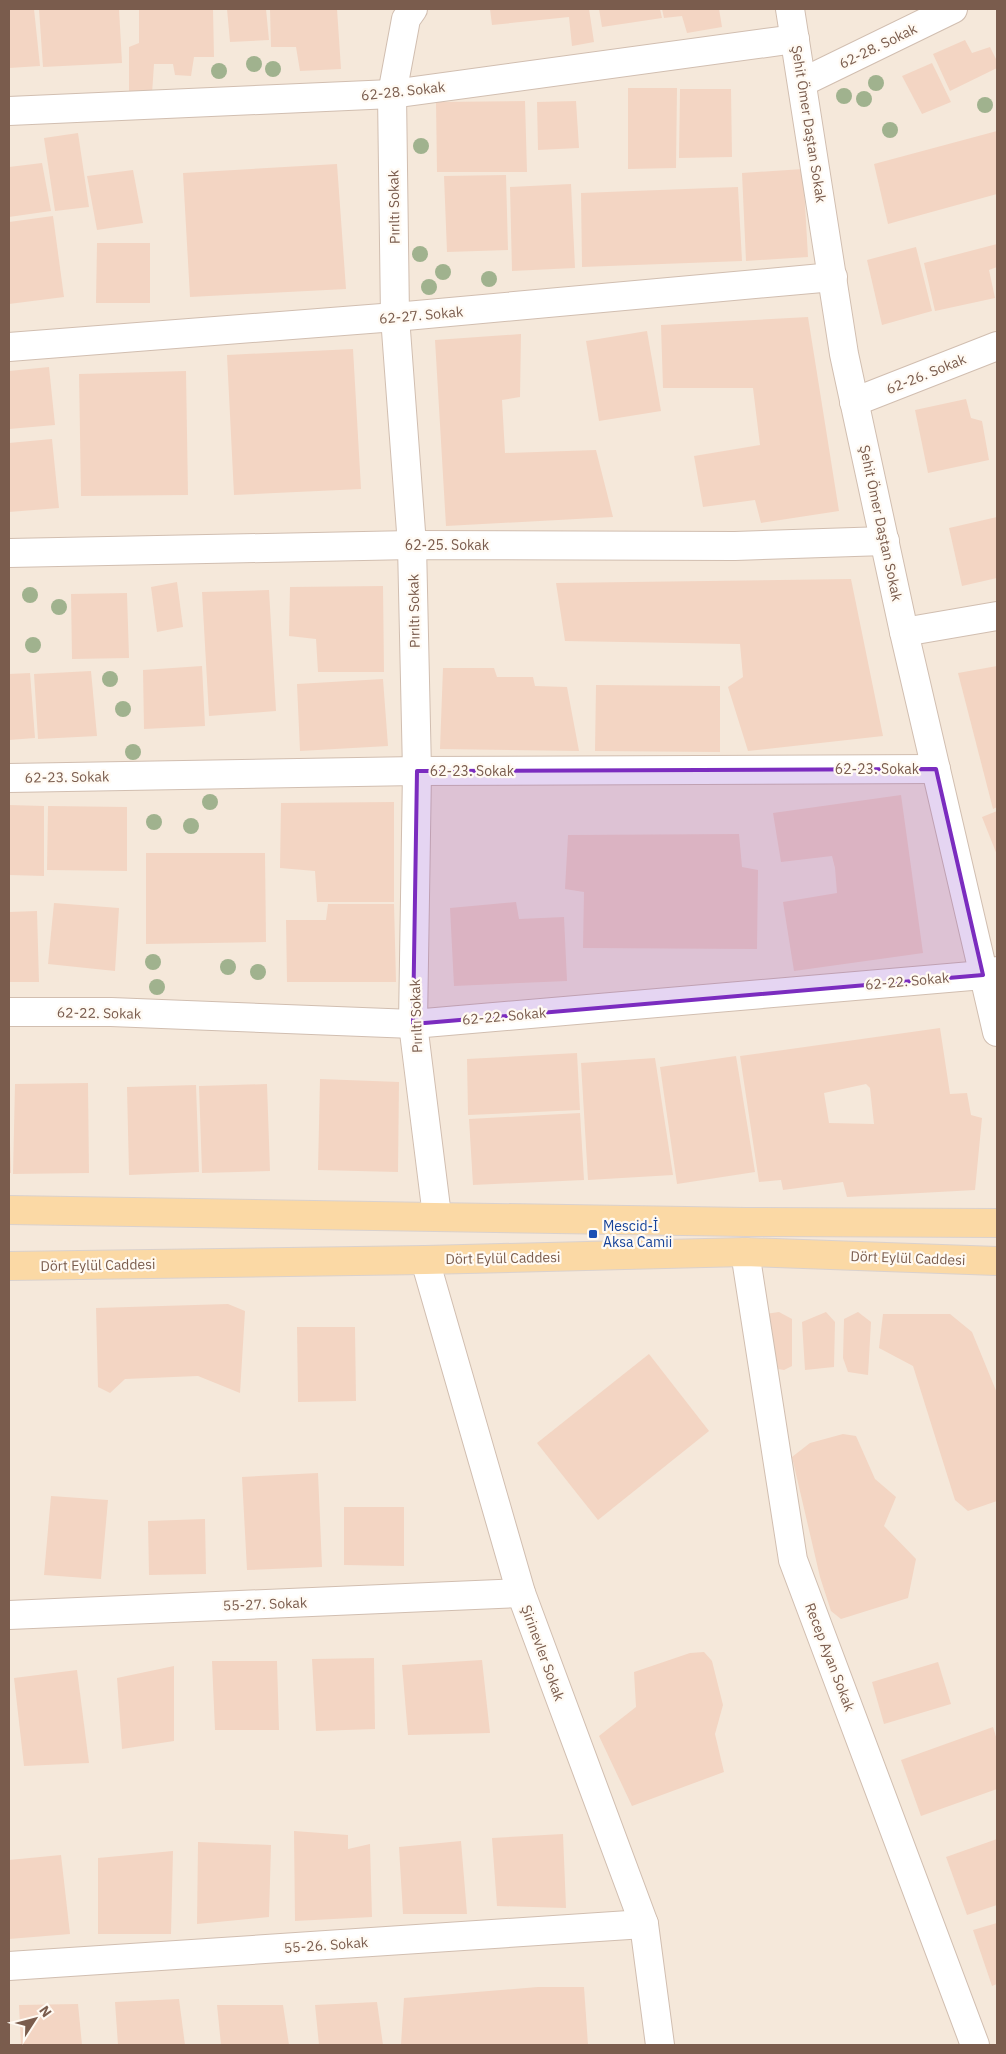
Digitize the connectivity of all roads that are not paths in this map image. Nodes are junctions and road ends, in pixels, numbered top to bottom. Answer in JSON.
{"nodes":[{"id":1,"x":413,"y":9,"type":"edge"},
{"id":2,"x":790,"y":9,"type":"edge"},
{"id":3,"x":953,"y":9,"type":"edge"},
{"id":4,"x":795,"y":39,"type":"junction"},
{"id":5,"x":803,"y":82,"type":"junction"},
{"id":6,"x":392,"y":94,"type":"junction"},
{"id":7,"x":9,"y":111,"type":"edge"},
{"id":8,"x":833,"y":277,"type":"junction"},
{"id":9,"x":395,"y":317,"type":"junction"},
{"id":10,"x":997,"y":346,"type":"edge"},
{"id":11,"x":9,"y":347,"type":"edge"},
{"id":12,"x":854,"y":402,"type":"junction"},
{"id":13,"x":884,"y":541,"type":"junction"},
{"id":14,"x":412,"y":545,"type":"junction"},
{"id":15,"x":9,"y":553,"type":"edge"},
{"id":16,"x":997,"y":616,"type":"edge"},
{"id":17,"x":904,"y":632,"type":"junction"},
{"id":18,"x":936,"y":768,"type":"junction"},
{"id":19,"x":416,"y":771,"type":"junction"},
{"id":20,"x":9,"y":778,"type":"edge"},
{"id":21,"x":990,"y":973,"type":"edge"},
{"id":22,"x":9,"y":1012,"type":"edge"},
{"id":23,"x":413,"y":1024,"type":"junction"},
{"id":24,"x":997,"y":1032,"type":"edge"},
{"id":25,"x":9,"y":1210,"type":"edge"},
{"id":26,"x":437,"y":1216,"type":"junction"},
{"id":27,"x":997,"y":1223,"type":"edge"},
{"id":28,"x":745,"y":1252,"type":"junction"},
{"id":29,"x":425,"y":1260,"type":"junction"},
{"id":30,"x":997,"y":1261,"type":"edge"},
{"id":31,"x":9,"y":1266,"type":"edge"},
{"id":32,"x":521,"y":1593,"type":"junction"},
{"id":33,"x":9,"y":1615,"type":"edge"},
{"id":34,"x":644,"y":1924,"type":"junction"},
{"id":35,"x":9,"y":1966,"type":"edge"},
{"id":36,"x":660,"y":2045,"type":"edge"},
{"id":37,"x":975,"y":2045,"type":"edge"}],
"edges":[{"from":1,"to":6,"type":"street","name":"Pırıltı Sokak"},
{"from":2,"to":4,"type":"street","name":"Şehit Ömer Daştan Sokak"},
{"from":3,"to":5,"type":"street","name":"62-28. Sokak"},
{"from":4,"to":5,"type":"street","name":"Şehit Ömer Daştan Sokak"},
{"from":4,"to":6,"type":"street","name":"62-28. Sokak"},
{"from":5,"to":8,"type":"street","name":"Şehit Ömer Daştan Sokak"},
{"from":6,"to":7,"type":"street","name":"62-28. Sokak"},
{"from":6,"to":9,"type":"street","name":"Pırıltı Sokak"},
{"from":8,"to":9,"type":"street","name":"62-27. Sokak"},
{"from":8,"to":12,"type":"street","name":"Şehit Ömer Daştan Sokak"},
{"from":9,"to":11,"type":"street","name":"62-27. Sokak"},
{"from":9,"to":14,"type":"street","name":"Pırıltı Sokak"},
{"from":10,"to":12,"type":"street","name":"62-26. Sokak"},
{"from":12,"to":13,"type":"street","name":"Şehit Ömer Daştan Sokak"},
{"from":13,"to":14,"type":"street","name":"62-25. Sokak"},
{"from":13,"to":17,"type":"street","name":"Şehit Ömer Daştan Sokak"},
{"from":14,"to":15,"type":"street","name":"62-25. Sokak"},
{"from":14,"to":19,"type":"street","name":"Pırıltı Sokak"},
{"from":16,"to":17,"type":"street"},
{"from":17,"to":18,"type":"street","name":"Şehit Ömer Daştan Sokak"},
{"from":18,"to":19,"type":"street","name":"62-23. Sokak"},
{"from":18,"to":21,"type":"street","name":"Şehit Ömer Daştan Sokak"},
{"from":19,"to":20,"type":"street","name":"62-23. Sokak"},
{"from":19,"to":23,"type":"street","name":"Pırıltı Sokak"},
{"from":21,"to":23,"type":"street","name":"62-22. Sokak"},
{"from":21,"to":24,"type":"street","name":"Şehit Ömer Daştan Sokak"},
{"from":22,"to":23,"type":"street","name":"62-22. Sokak"},
{"from":23,"to":26,"type":"street","name":"Pırıltı Sokak"},
{"from":25,"to":26,"type":"main road"},
{"from":26,"to":27,"type":"main road"},
{"from":28,"to":29,"type":"main road","name":"Dört Eylül Caddesi"},
{"from":28,"to":30,"type":"main road","name":"Dört Eylül Caddesi"},
{"from":28,"to":37,"type":"street","name":"Recep Ayan Sokak"},
{"from":29,"to":31,"type":"main road","name":"Dört Eylül Caddesi"},
{"from":29,"to":32,"type":"street","name":"Şirinevler Sokak"},
{"from":32,"to":33,"type":"street","name":"55-27. Sokak"},
{"from":32,"to":34,"type":"street","name":"Şirinevler Sokak"},
{"from":34,"to":35,"type":"street","name":"55-26. Sokak"},
{"from":34,"to":36,"type":"street","name":"Şirinevler Sokak"}]}
